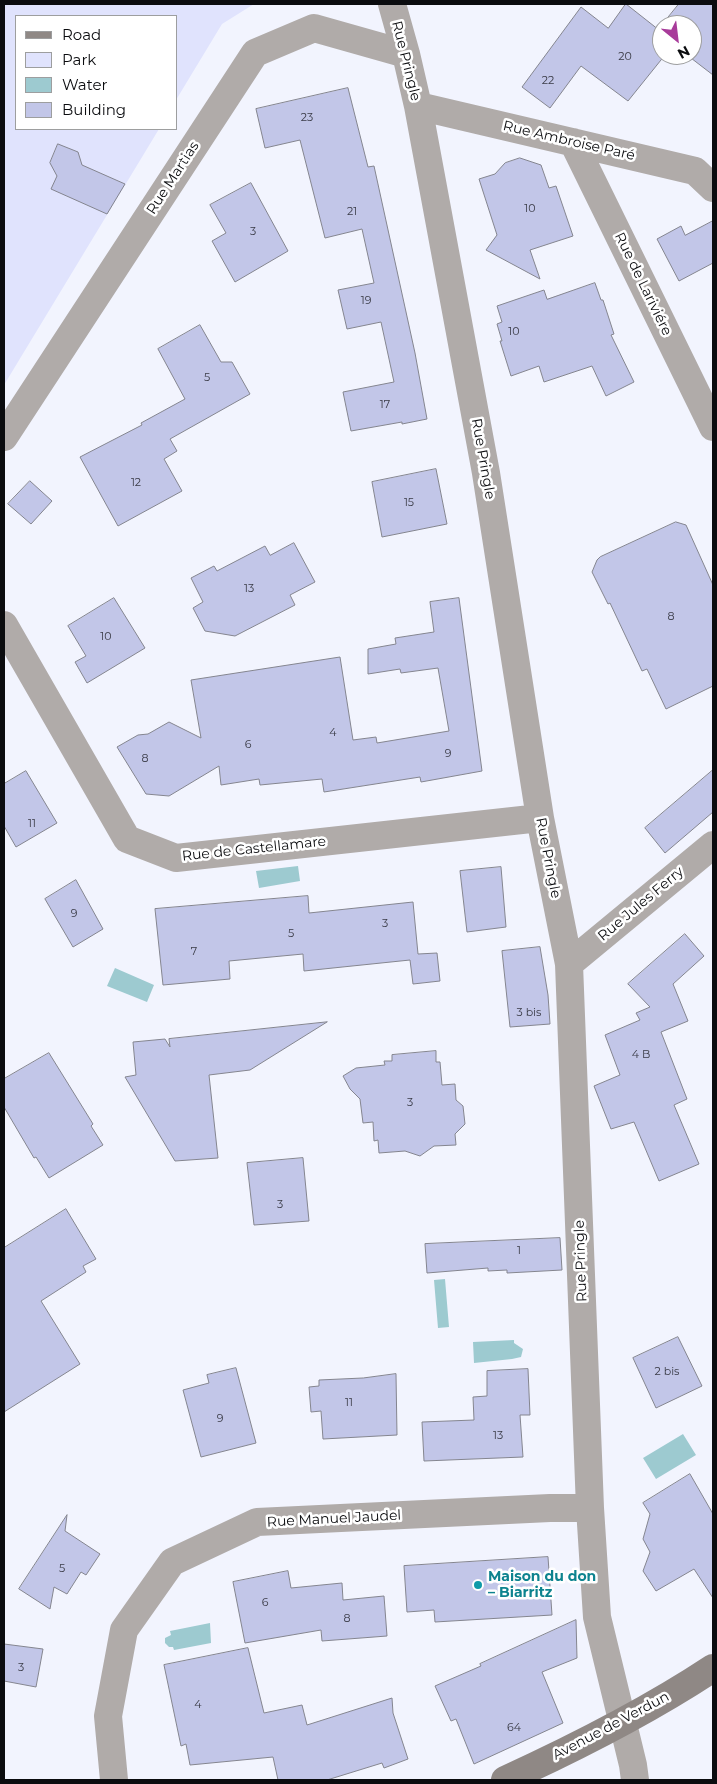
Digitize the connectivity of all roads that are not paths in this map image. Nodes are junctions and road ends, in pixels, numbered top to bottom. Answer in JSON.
{"nodes":[{"id":1,"x":392,"y":4,"type":"edge"},
{"id":2,"x":406,"y":54,"type":"junction"},
{"id":3,"x":418,"y":106,"type":"junction"},
{"id":4,"x":573,"y":142,"type":"junction"},
{"id":5,"x":707,"y":173,"type":"edge"},
{"id":6,"x":713,"y":427,"type":"edge"},
{"id":7,"x":4,"y":436,"type":"edge"},
{"id":8,"x":4,"y":625,"type":"edge"},
{"id":9,"x":540,"y":818,"type":"junction"},
{"id":10,"x":713,"y":845,"type":"edge"},
{"id":11,"x":569,"y":964,"type":"junction"},
{"id":12,"x":590,"y":1508,"type":"junction"},
{"id":13,"x":713,"y":1668,"type":"edge"},
{"id":14,"x":622,"y":1721,"type":"junction"},
{"id":15,"x":114,"y":1780,"type":"edge"},
{"id":16,"x":505,"y":1780,"type":"edge"},
{"id":17,"x":635,"y":1780,"type":"edge"}],
"edges":[{"from":1,"to":2,"type":"street","name":"Rue Pringle"},
{"from":2,"to":3,"type":"street","name":"Rue Pringle"},
{"from":2,"to":7,"type":"street","name":"Rue Martias"},
{"from":3,"to":4,"type":"street","name":"Rue Ambroise Paré"},
{"from":3,"to":9,"type":"street","name":"Rue Pringle"},
{"from":4,"to":5,"type":"street","name":"Rue Ambroise Paré"},
{"from":4,"to":6,"type":"street","name":"Rue de Lariviére"},
{"from":8,"to":9,"type":"street","name":"Rue de Castellamare"},
{"from":9,"to":11,"type":"street","name":"Rue Pringle"},
{"from":10,"to":11,"type":"street","name":"Rue Jules Ferry"},
{"from":11,"to":12,"type":"street","name":"Rue Pringle"},
{"from":12,"to":14,"type":"street","name":"Rue Pringle"},
{"from":12,"to":15,"type":"street","name":"Rue Manuel Jaudel"},
{"from":13,"to":14,"type":"main road","name":"Avenue de Verdun"},
{"from":14,"to":16,"type":"main road","name":"Avenue de Verdun"},
{"from":14,"to":17,"type":"street","name":"Rue Pringle"}]}
